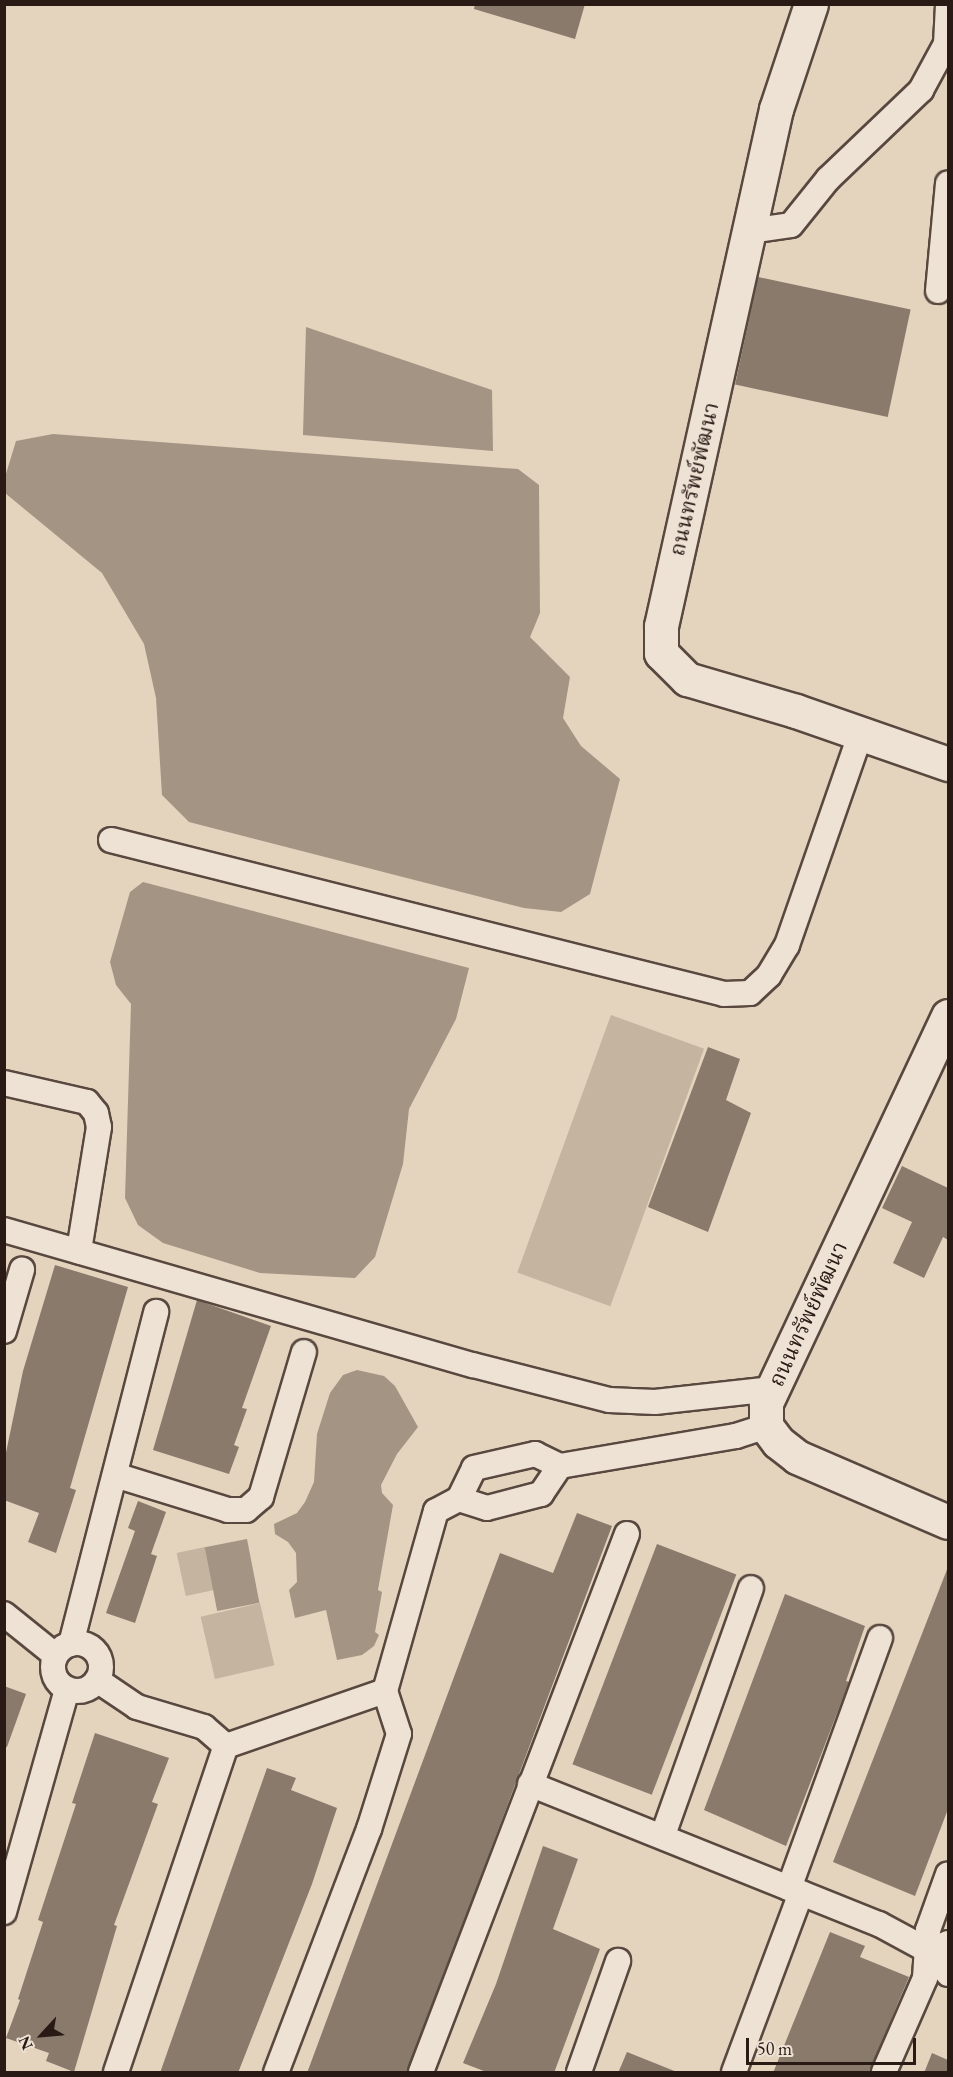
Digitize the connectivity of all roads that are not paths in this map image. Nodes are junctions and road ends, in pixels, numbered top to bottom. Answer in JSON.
{"nodes":[{"id":1,"x":812,"y":4,"type":"edge"},
{"id":2,"x":948,"y":4,"type":"edge"},
{"id":3,"x":947,"y":51,"type":"edge"},
{"id":4,"x":948,"y":183,"type":"edge"},
{"id":5,"x":749,"y":231,"type":"junction"},
{"id":6,"x":938,"y":291,"type":"dead end"},
{"id":7,"x":861,"y":733,"type":"junction"},
{"id":8,"x":948,"y":764,"type":"edge"},
{"id":9,"x":111,"y":840,"type":"dead end"},
{"id":10,"x":948,"y":1016,"type":"edge"},
{"id":11,"x":4,"y":1083,"type":"edge"},
{"id":12,"x":4,"y":1230,"type":"edge"},
{"id":13,"x":79,"y":1251,"type":"junction"},
{"id":14,"x":22,"y":1270,"type":"dead end"},
{"id":15,"x":156,"y":1312,"type":"dead end"},
{"id":16,"x":4,"y":1331,"type":"edge"},
{"id":17,"x":304,"y":1352,"type":"dead end"},
{"id":18,"x":772,"y":1389,"type":"junction"},
{"id":19,"x":766,"y":1425,"type":"junction"},
{"id":20,"x":560,"y":1466,"type":"junction"},
{"id":21,"x":115,"y":1475,"type":"junction"},
{"id":22,"x":459,"y":1499,"type":"junction"},
{"id":23,"x":948,"y":1522,"type":"edge"},
{"id":24,"x":627,"y":1534,"type":"dead end"},
{"id":25,"x":751,"y":1588,"type":"dead end"},
{"id":26,"x":4,"y":1614,"type":"edge"},
{"id":27,"x":880,"y":1638,"type":"dead end"},
{"id":28,"x":63,"y":1649,"type":"junction"},
{"id":29,"x":97,"y":1680,"type":"junction"},
{"id":30,"x":67,"y":1689,"type":"junction"},
{"id":31,"x":385,"y":1691,"type":"junction"},
{"id":32,"x":226,"y":1746,"type":"junction"},
{"id":33,"x":530,"y":1784,"type":"junction"},
{"id":34,"x":663,"y":1835,"type":"junction"},
{"id":35,"x":948,"y":1874,"type":"edge"},
{"id":36,"x":795,"y":1890,"type":"junction"},
{"id":37,"x":4,"y":1912,"type":"edge"},
{"id":38,"x":939,"y":1947,"type":"edge"},
{"id":39,"x":618,"y":1961,"type":"dead end"},
{"id":40,"x":948,"y":1974,"type":"edge"},
{"id":41,"x":116,"y":2073,"type":"edge"},
{"id":42,"x":276,"y":2073,"type":"edge"},
{"id":43,"x":421,"y":2073,"type":"edge"},
{"id":44,"x":579,"y":2073,"type":"edge"},
{"id":45,"x":734,"y":2073,"type":"edge"},
{"id":46,"x":884,"y":2073,"type":"edge"}],
"edges":[{"from":1,"to":5,"type":"street","name":"ถนนทรัพย์พัฒนา"},
{"from":2,"to":3,"type":"street"},
{"from":3,"to":5,"type":"street"},
{"from":4,"to":6,"type":"street"},
{"from":5,"to":7,"type":"street","name":"ถนนทรัพย์พัฒนา"},
{"from":7,"to":8,"type":"street","name":"ถนนทรัพย์พัฒนา"},
{"from":7,"to":9,"type":"street"},
{"from":10,"to":18,"type":"street","name":"ถนนทรัพย์พัฒนา"},
{"from":11,"to":13,"type":"street"},
{"from":12,"to":13,"type":"street"},
{"from":13,"to":18,"type":"street"},
{"from":14,"to":16,"type":"street"},
{"from":15,"to":21,"type":"street"},
{"from":17,"to":21,"type":"street"},
{"from":18,"to":19,"type":"street","name":"ถนนทรัพย์พัฒนา"},
{"from":19,"to":20,"type":"street"},
{"from":19,"to":23,"type":"street"},
{"from":20,"to":22,"type":"street"},
{"from":20,"to":22,"type":"street"},
{"from":21,"to":28,"type":"street"},
{"from":22,"to":31,"type":"street"},
{"from":24,"to":33,"type":"street"},
{"from":25,"to":34,"type":"street"},
{"from":26,"to":28,"type":"street"},
{"from":27,"to":36,"type":"street"},
{"from":28,"to":29,"type":"street"},
{"from":28,"to":30,"type":"street"},
{"from":29,"to":30,"type":"street"},
{"from":29,"to":32,"type":"street"},
{"from":30,"to":37,"type":"street"},
{"from":31,"to":32,"type":"street"},
{"from":31,"to":42,"type":"street"},
{"from":32,"to":41,"type":"street"},
{"from":33,"to":34,"type":"street"},
{"from":33,"to":43,"type":"street"},
{"from":34,"to":36,"type":"street"},
{"from":35,"to":38,"type":"street"},
{"from":36,"to":38,"type":"street"},
{"from":36,"to":45,"type":"street"},
{"from":38,"to":40,"type":"street"},
{"from":38,"to":46,"type":"street"},
{"from":39,"to":44,"type":"street"}]}
